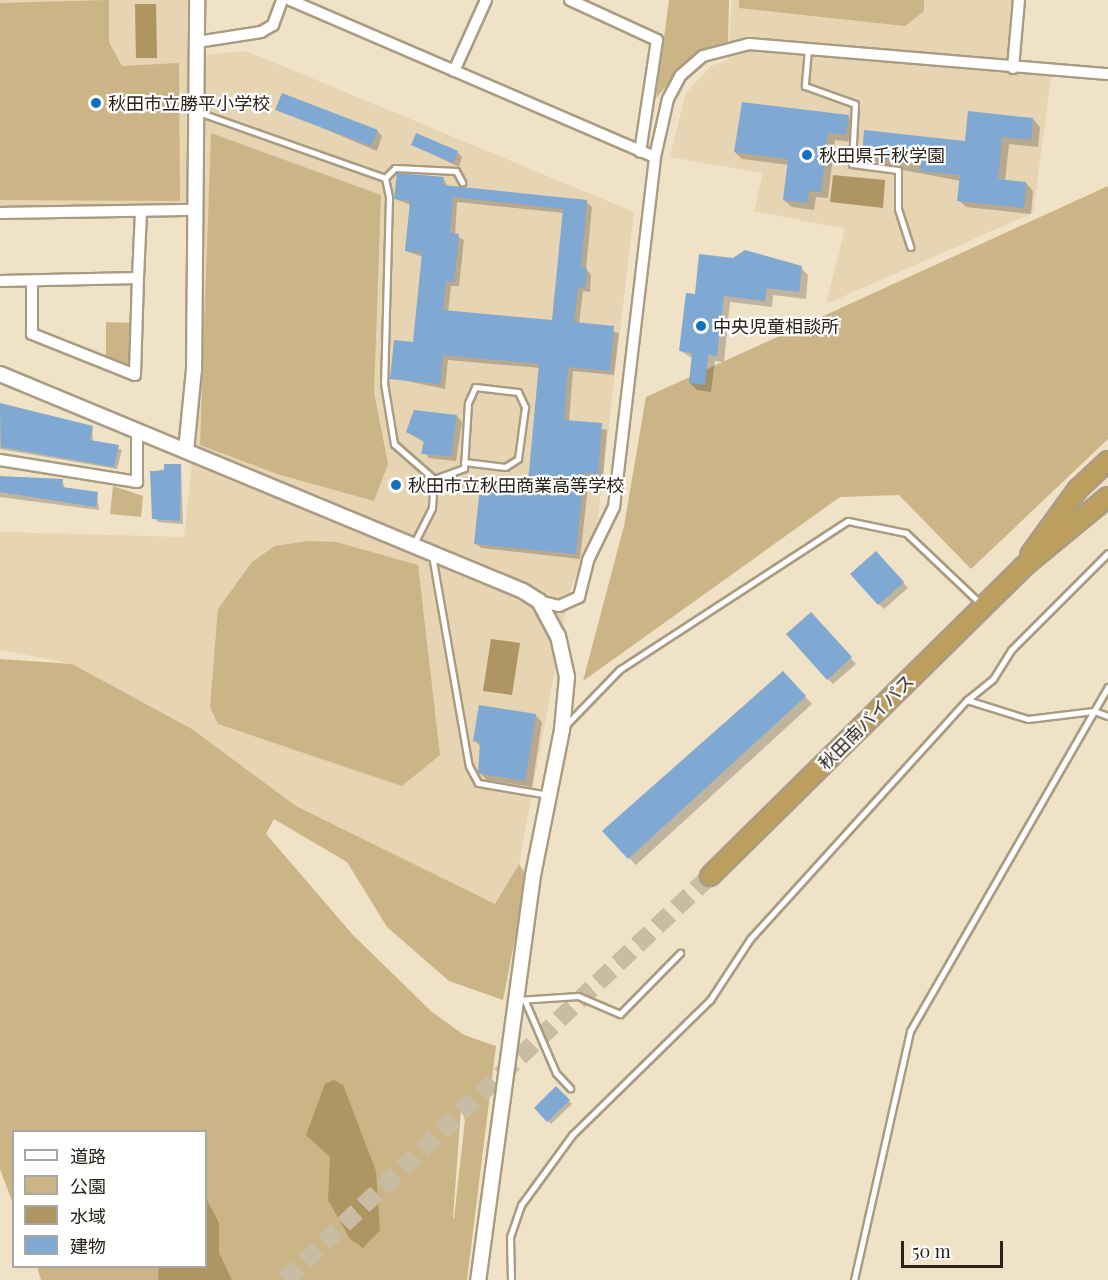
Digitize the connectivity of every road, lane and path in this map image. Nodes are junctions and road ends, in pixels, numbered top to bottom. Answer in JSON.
{"nodes":[{"id":1,"x":197,"y":0,"type":"edge"},
{"id":2,"x":282,"y":0,"type":"edge"},
{"id":3,"x":290,"y":0,"type":"edge"},
{"id":4,"x":486,"y":0,"type":"edge"},
{"id":5,"x":570,"y":0,"type":"edge"},
{"id":6,"x":1019,"y":0,"type":"edge"},
{"id":7,"x":197,"y":42,"type":"junction"},
{"id":8,"x":808,"y":47,"type":"junction"},
{"id":9,"x":1013,"y":68,"type":"junction"},
{"id":10,"x":454,"y":71,"type":"junction"},
{"id":11,"x":1108,"y":74,"type":"edge"},
{"id":12,"x":196,"y":111,"type":"junction"},
{"id":13,"x":640,"y":152,"type":"junction"},
{"id":14,"x":655,"y":157,"type":"junction"},
{"id":15,"x":385,"y":178,"type":"junction"},
{"id":16,"x":462,"y":183,"type":"dead end"},
{"id":17,"x":195,"y":210,"type":"junction"},
{"id":18,"x":0,"y":213,"type":"edge"},
{"id":19,"x":141,"y":213,"type":"junction"},
{"id":20,"x":910,"y":247,"type":"dead end"},
{"id":21,"x":138,"y":278,"type":"junction"},
{"id":22,"x":0,"y":281,"type":"edge"},
{"id":23,"x":32,"y":281,"type":"junction"},
{"id":24,"x":0,"y":374,"type":"edge"},
{"id":25,"x":137,"y":429,"type":"junction"},
{"id":26,"x":186,"y":451,"type":"junction"},
{"id":27,"x":0,"y":460,"type":"edge"},
{"id":28,"x":1108,"y":461,"type":"edge"},
{"id":29,"x":464,"y":462,"type":"junction"},
{"id":30,"x":434,"y":479,"type":"junction"},
{"id":31,"x":1108,"y":497,"type":"edge"},
{"id":32,"x":413,"y":544,"type":"junction"},
{"id":33,"x":432,"y":553,"type":"junction"},
{"id":34,"x":1108,"y":553,"type":"edge"},
{"id":35,"x":1023,"y":567,"type":"junction"},
{"id":36,"x":539,"y":601,"type":"junction"},
{"id":37,"x":983,"y":606,"type":"junction"},
{"id":38,"x":1108,"y":687,"type":"edge"},
{"id":39,"x":967,"y":699,"type":"junction"},
{"id":40,"x":1094,"y":711,"type":"junction"},
{"id":41,"x":1108,"y":716,"type":"edge"},
{"id":42,"x":562,"y":730,"type":"junction"},
{"id":43,"x":549,"y":795,"type":"junction"},
{"id":44,"x":710,"y":876,"type":"tunnel mouth"},
{"id":45,"x":680,"y":953,"type":"dead end"},
{"id":46,"x":521,"y":1000,"type":"junction"},
{"id":47,"x":570,"y":1088,"type":"dead end"},
{"id":48,"x":478,"y":1280,"type":"edge"},
{"id":49,"x":511,"y":1280,"type":"edge"},
{"id":50,"x":854,"y":1280,"type":"edge"}],
"edges":[{"from":1,"to":7,"type":"street"},
{"from":2,"to":7,"type":"street"},
{"from":3,"to":10,"type":"street"},
{"from":4,"to":10,"type":"street"},
{"from":5,"to":13,"type":"street"},
{"from":6,"to":9,"type":"street"},
{"from":7,"to":12,"type":"street"},
{"from":8,"to":9,"type":"street"},
{"from":8,"to":14,"type":"street"},
{"from":8,"to":20,"type":"lane"},
{"from":9,"to":11,"type":"street"},
{"from":10,"to":13,"type":"street"},
{"from":12,"to":15,"type":"lane"},
{"from":12,"to":17,"type":"street"},
{"from":13,"to":14,"type":"street"},
{"from":14,"to":36,"type":"street"},
{"from":15,"to":16,"type":"lane"},
{"from":15,"to":30,"type":"lane"},
{"from":17,"to":19,"type":"street"},
{"from":17,"to":26,"type":"street"},
{"from":18,"to":19,"type":"street"},
{"from":19,"to":21,"type":"street"},
{"from":21,"to":23,"type":"street"},
{"from":21,"to":23,"type":"street"},
{"from":22,"to":23,"type":"street"},
{"from":24,"to":25,"type":"street"},
{"from":25,"to":26,"type":"street"},
{"from":25,"to":27,"type":"street"},
{"from":26,"to":32,"type":"street"},
{"from":28,"to":35,"type":"highway","name":"秋田南バイパス"},
{"from":29,"to":29,"type":"lane"},
{"from":29,"to":30,"type":"lane"},
{"from":30,"to":32,"type":"lane"},
{"from":31,"to":35,"type":"highway","name":"秋田南バイパス"},
{"from":32,"to":33,"type":"street"},
{"from":33,"to":36,"type":"street"},
{"from":33,"to":43,"type":"lane"},
{"from":34,"to":39,"type":"lane"},
{"from":35,"to":37,"type":"highway","name":"秋田南バイパス"},
{"from":36,"to":42,"type":"street"},
{"from":37,"to":42,"type":"lane"},
{"from":37,"to":44,"type":"highway","name":"秋田南バイパス"},
{"from":38,"to":40,"type":"lane"},
{"from":39,"to":40,"type":"lane"},
{"from":39,"to":49,"type":"lane"},
{"from":40,"to":41,"type":"lane"},
{"from":40,"to":50,"type":"lane"},
{"from":42,"to":43,"type":"street"},
{"from":43,"to":46,"type":"street"},
{"from":45,"to":46,"type":"lane"},
{"from":46,"to":47,"type":"lane"},
{"from":46,"to":48,"type":"street"}]}
